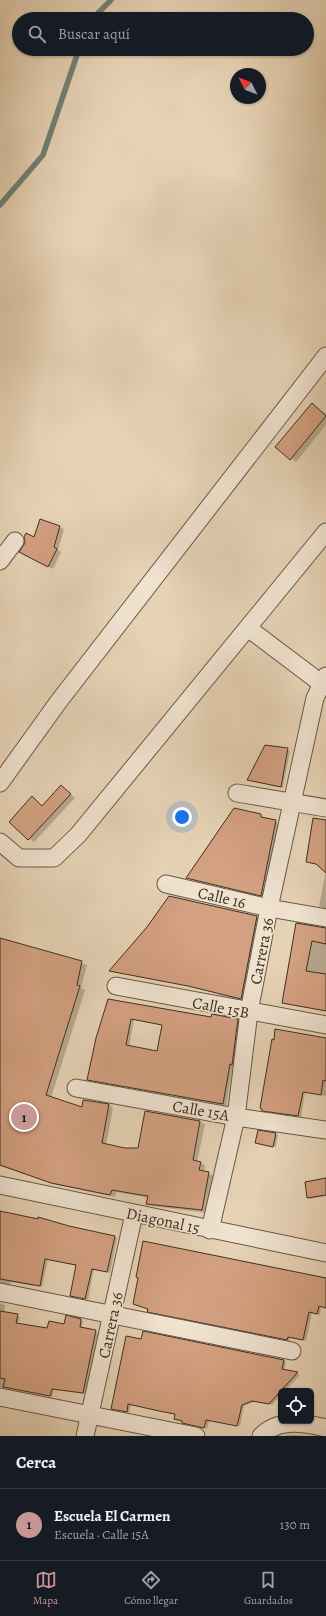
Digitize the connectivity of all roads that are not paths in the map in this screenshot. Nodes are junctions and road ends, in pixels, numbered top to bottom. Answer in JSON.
{"nodes":[{"id":1,"x":326,"y":356,"type":"edge"},
{"id":2,"x":326,"y":532,"type":"edge"},
{"id":3,"x":15,"y":541,"type":"dead end"},
{"id":4,"x":0,"y":561,"type":"edge"},
{"id":5,"x":248,"y":628,"type":"junction"},
{"id":6,"x":322,"y":689,"type":"edge"},
{"id":7,"x":0,"y":783,"type":"edge"},
{"id":8,"x":237,"y":793,"type":"dead end"},
{"id":9,"x":292,"y":802,"type":"junction"},
{"id":10,"x":326,"y":808,"type":"edge"},
{"id":11,"x":0,"y":842,"type":"edge"},
{"id":12,"x":166,"y":884,"type":"dead end"},
{"id":13,"x":270,"y":908,"type":"junction"},
{"id":14,"x":326,"y":918,"type":"edge"},
{"id":15,"x":116,"y":986,"type":"dead end"},
{"id":16,"x":249,"y":1012,"type":"junction"},
{"id":17,"x":326,"y":1025,"type":"edge"},
{"id":18,"x":76,"y":1088,"type":"dead end"},
{"id":19,"x":236,"y":1117,"type":"junction"},
{"id":20,"x":326,"y":1130,"type":"edge"},
{"id":21,"x":0,"y":1185,"type":"edge"},
{"id":22,"x":134,"y":1214,"type":"junction"},
{"id":23,"x":210,"y":1230,"type":"junction"},
{"id":24,"x":326,"y":1253,"type":"edge"},
{"id":25,"x":0,"y":1292,"type":"edge"},
{"id":26,"x":112,"y":1314,"type":"junction"},
{"id":27,"x":292,"y":1351,"type":"dead end"},
{"id":28,"x":0,"y":1398,"type":"edge"},
{"id":29,"x":90,"y":1415,"type":"junction"},
{"id":30,"x":326,"y":1428,"type":"edge"},
{"id":31,"x":85,"y":1436,"type":"edge"},
{"id":32,"x":196,"y":1436,"type":"edge"},
{"id":33,"x":260,"y":1436,"type":"edge"}],
"edges":[{"from":1,"to":7,"type":"street"},
{"from":2,"to":5,"type":"street"},
{"from":3,"to":4,"type":"street"},
{"from":5,"to":6,"type":"street"},
{"from":5,"to":11,"type":"street"},
{"from":6,"to":9,"type":"street","name":"Carrera 36"},
{"from":8,"to":9,"type":"street"},
{"from":9,"to":10,"type":"street"},
{"from":9,"to":13,"type":"street","name":"Carrera 36"},
{"from":12,"to":13,"type":"street","name":"Calle 16"},
{"from":13,"to":14,"type":"street","name":"Calle 16"},
{"from":13,"to":16,"type":"street","name":"Carrera 36"},
{"from":15,"to":16,"type":"street","name":"Calle 15B"},
{"from":16,"to":17,"type":"street","name":"Calle 15B"},
{"from":16,"to":19,"type":"street","name":"Carrera 36"},
{"from":18,"to":19,"type":"street","name":"Calle 15A"},
{"from":19,"to":20,"type":"street","name":"Calle 15A"},
{"from":19,"to":23,"type":"street","name":"Carrera 36"},
{"from":21,"to":22,"type":"street","name":"Diagonal 15"},
{"from":22,"to":23,"type":"street","name":"Diagonal 15"},
{"from":22,"to":26,"type":"street","name":"Carrera 36"},
{"from":23,"to":24,"type":"street","name":"Diagonal 15"},
{"from":25,"to":26,"type":"street"},
{"from":26,"to":27,"type":"street"},
{"from":26,"to":29,"type":"street","name":"Carrera 36"},
{"from":28,"to":29,"type":"street"},
{"from":29,"to":31,"type":"street","name":"Carrera 36"},
{"from":29,"to":32,"type":"street"},
{"from":30,"to":33,"type":"street"}]}
